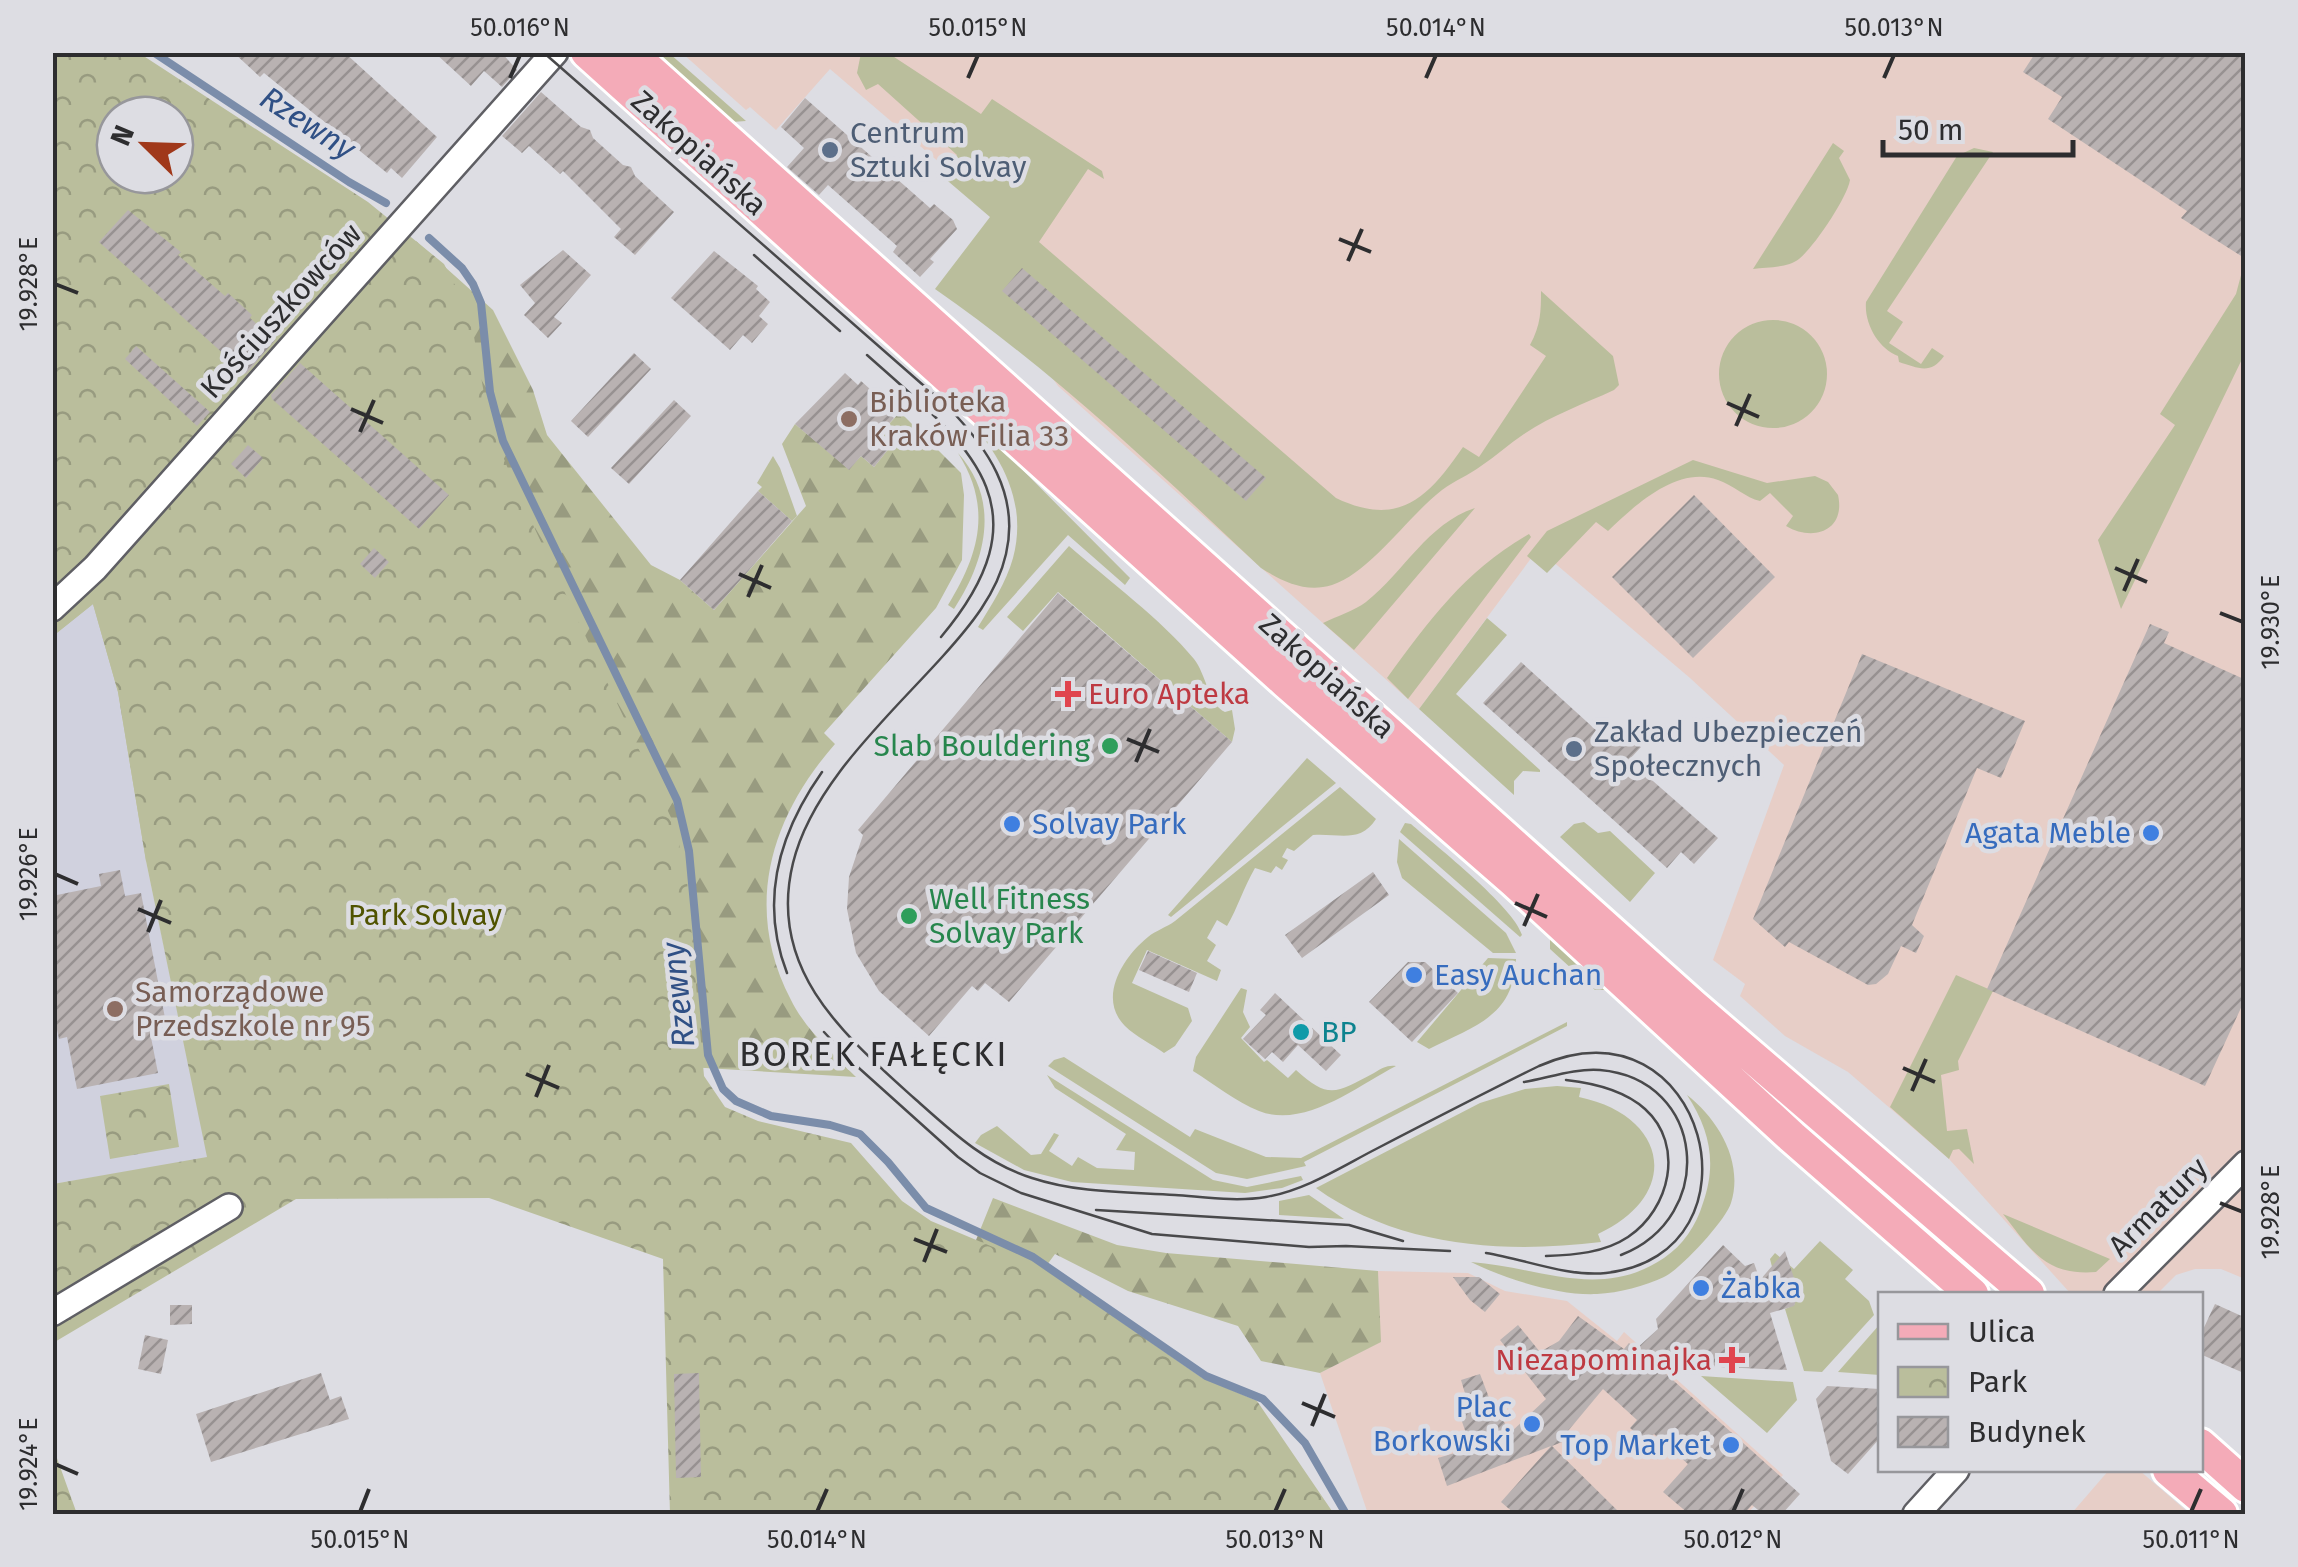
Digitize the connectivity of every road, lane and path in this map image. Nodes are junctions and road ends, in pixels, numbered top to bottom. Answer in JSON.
{"nodes":[{"id":1,"x":555,"y":52,"type":"edge"},
{"id":2,"x":587,"y":52,"type":"edge"},
{"id":3,"x":629,"y":52,"type":"edge"},
{"id":4,"x":52,"y":608,"type":"edge"},
{"id":5,"x":1296,"y":670,"type":"junction"},
{"id":6,"x":1366,"y":732,"type":"junction"},
{"id":7,"x":2246,"y":1164,"type":"edge"},
{"id":8,"x":229,"y":1206,"type":"dead end"},
{"id":9,"x":1970,"y":1292,"type":"edge"},
{"id":10,"x":2026,"y":1292,"type":"edge"},
{"id":11,"x":2118,"y":1292,"type":"edge"},
{"id":12,"x":52,"y":1312,"type":"edge"},
{"id":13,"x":2203,"y":1448,"type":"edge"},
{"id":14,"x":1954,"y":1472,"type":"edge"},
{"id":15,"x":2171,"y":1472,"type":"edge"},
{"id":16,"x":2246,"y":1486,"type":"edge"},
{"id":17,"x":1916,"y":1514,"type":"edge"},
{"id":18,"x":2221,"y":1514,"type":"edge"}],
"edges":[{"from":1,"to":4,"type":"street","name":"Kościuszkowców"},
{"from":2,"to":5,"type":"main road","name":"Zakopiańska"},
{"from":3,"to":5,"type":"main road","name":"Zakopiańska"},
{"from":5,"to":6,"type":"main road","name":"Zakopiańska"},
{"from":6,"to":9,"type":"main road","name":"Zakopiańska"},
{"from":6,"to":10,"type":"main road","name":"Zakopiańska"},
{"from":7,"to":11,"type":"street","name":"Armatury"},
{"from":8,"to":12,"type":"street"},
{"from":13,"to":16,"type":"main road"},
{"from":14,"to":17,"type":"street"},
{"from":15,"to":18,"type":"main road"}]}
